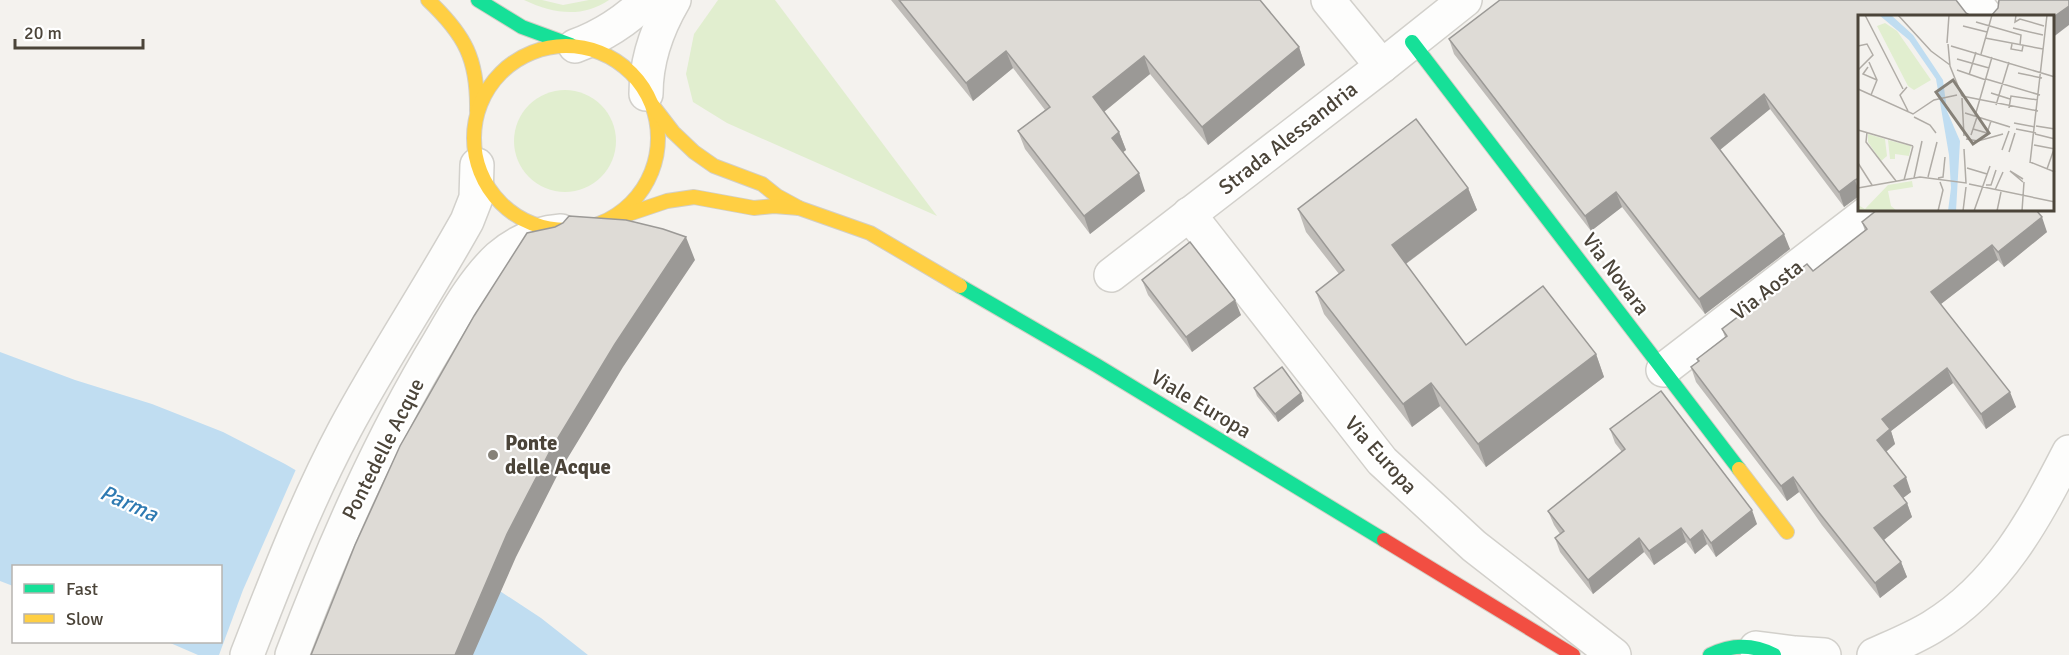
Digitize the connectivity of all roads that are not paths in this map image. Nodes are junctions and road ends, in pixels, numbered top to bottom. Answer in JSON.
{"nodes":[{"id":1,"x":428,"y":0,"type":"edge"},
{"id":2,"x":478,"y":0,"type":"edge"},
{"id":3,"x":646,"y":0,"type":"edge"},
{"id":4,"x":674,"y":0,"type":"edge"},
{"id":5,"x":1328,"y":0,"type":"edge"},
{"id":6,"x":1465,"y":0,"type":"edge"},
{"id":7,"x":1973,"y":0,"type":"edge"},
{"id":8,"x":1985,"y":15,"type":"edge"},
{"id":9,"x":1412,"y":42,"type":"junction"},
{"id":10,"x":575,"y":46,"type":"junction"},
{"id":11,"x":1382,"y":66,"type":"junction"},
{"id":12,"x":646,"y":94,"type":"junction"},
{"id":13,"x":476,"y":116,"type":"junction"},
{"id":14,"x":477,"y":165,"type":"junction"},
{"id":15,"x":798,"y":208,"type":"junction"},
{"id":16,"x":1868,"y":212,"type":"edge"},
{"id":17,"x":1189,"y":214,"type":"junction"},
{"id":18,"x":602,"y":223,"type":"junction"},
{"id":19,"x":561,"y":231,"type":"junction"},
{"id":20,"x":1111,"y":275,"type":"dead end"},
{"id":21,"x":1663,"y":370,"type":"junction"},
{"id":22,"x":2069,"y":452,"type":"edge"},
{"id":23,"x":1787,"y":532,"type":"dead end"},
{"id":24,"x":1765,"y":651,"type":"edge"},
{"id":25,"x":1710,"y":654,"type":"edge"},
{"id":26,"x":247,"y":655,"type":"edge"},
{"id":27,"x":292,"y":655,"type":"edge"},
{"id":28,"x":1573,"y":655,"type":"edge"},
{"id":29,"x":1614,"y":655,"type":"edge"},
{"id":30,"x":1824,"y":655,"type":"edge"},
{"id":31,"x":1874,"y":655,"type":"edge"}],
"edges":[{"from":1,"to":13,"type":"main road"},
{"from":2,"to":10,"type":"main road"},
{"from":3,"to":10,"type":"street"},
{"from":4,"to":12,"type":"street"},
{"from":5,"to":11,"type":"street"},
{"from":6,"to":9,"type":"street","name":"Strada Alessandria"},
{"from":7,"to":8,"type":"street"},
{"from":9,"to":11,"type":"street","name":"Strada Alessandria"},
{"from":9,"to":21,"type":"main road","name":"Via Novara"},
{"from":10,"to":12,"type":"main road"},
{"from":10,"to":13,"type":"main road"},
{"from":11,"to":17,"type":"street","name":"Strada Alessandria"},
{"from":12,"to":15,"type":"main road","name":"Viale Europa"},
{"from":12,"to":18,"type":"main road"},
{"from":13,"to":14,"type":"main road"},
{"from":14,"to":19,"type":"main road"},
{"from":14,"to":26,"type":"street"},
{"from":15,"to":18,"type":"main road","name":"Viale Europa"},
{"from":15,"to":28,"type":"main road","name":"Viale Europa"},
{"from":16,"to":21,"type":"street","name":"Via Aosta"},
{"from":17,"to":20,"type":"street","name":"Strada Alessandria"},
{"from":17,"to":29,"type":"street","name":"Via Europa"},
{"from":18,"to":19,"type":"main road"},
{"from":19,"to":27,"type":"street","name":"Pontedelle Acque"},
{"from":21,"to":23,"type":"main road","name":"Via Novara"},
{"from":22,"to":31,"type":"street"},
{"from":24,"to":25,"type":"main road"},
{"from":24,"to":30,"type":"street"}]}
